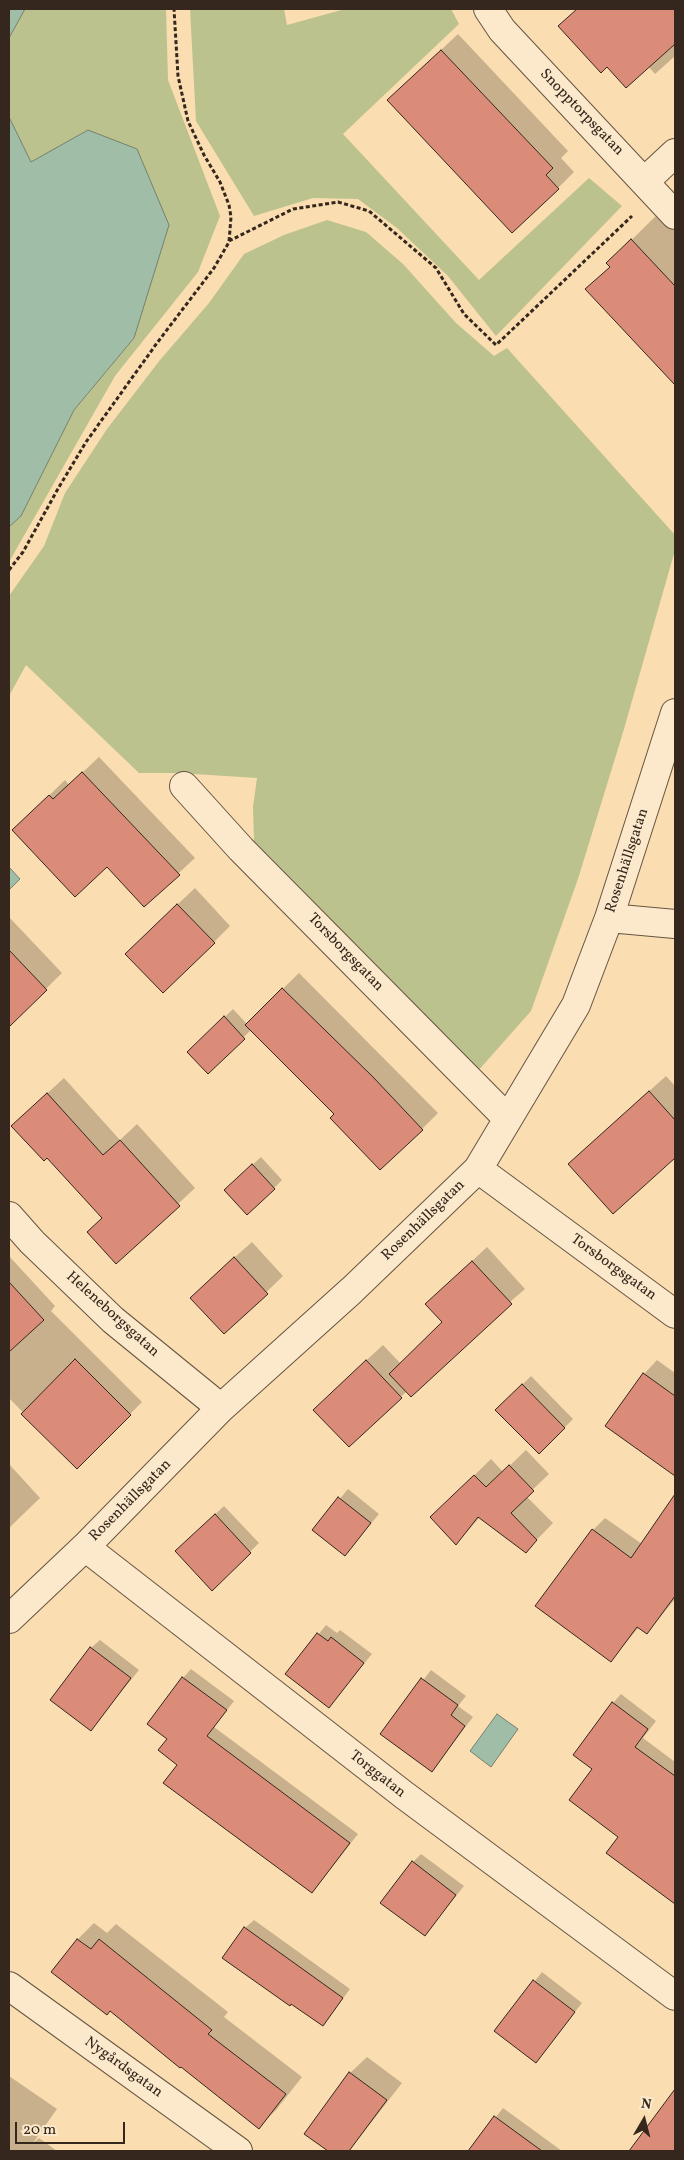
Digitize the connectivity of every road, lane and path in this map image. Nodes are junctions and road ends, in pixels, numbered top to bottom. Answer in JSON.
{"nodes":[{"id":1,"x":174,"y":9,"type":"edge"},
{"id":2,"x":488,"y":9,"type":"edge"},
{"id":3,"x":675,"y":153,"type":"edge"},
{"id":4,"x":650,"y":187,"type":"junction"},
{"id":5,"x":675,"y":215,"type":"edge"},
{"id":6,"x":229,"y":242,"type":"junction"},
{"id":7,"x":9,"y":570,"type":"edge"},
{"id":8,"x":675,"y":714,"type":"edge"},
{"id":9,"x":184,"y":786,"type":"dead end"},
{"id":10,"x":609,"y":918,"type":"junction"},
{"id":11,"x":675,"y":924,"type":"edge"},
{"id":12,"x":508,"y":1119,"type":"junction"},
{"id":13,"x":478,"y":1169,"type":"junction"},
{"id":14,"x":9,"y":1216,"type":"edge"},
{"id":15,"x":675,"y":1314,"type":"edge"},
{"id":16,"x":221,"y":1408,"type":"junction"},
{"id":17,"x":85,"y":1547,"type":"junction"},
{"id":18,"x":9,"y":1619,"type":"edge"},
{"id":19,"x":9,"y":1986,"type":"edge"},
{"id":20,"x":675,"y":1996,"type":"edge"},
{"id":21,"x":238,"y":2151,"type":"edge"}],
"edges":[{"from":1,"to":6,"type":"path"},
{"from":2,"to":4,"type":"street","name":"Snopptorpsgatan"},
{"from":3,"to":4,"type":"street"},
{"from":4,"to":5,"type":"street","name":"Snopptorpsgatan"},
{"from":4,"to":6,"type":"path"},
{"from":6,"to":7,"type":"path"},
{"from":8,"to":10,"type":"street","name":"Rosenhällsgatan"},
{"from":9,"to":12,"type":"street","name":"Torsborgsgatan"},
{"from":10,"to":11,"type":"street"},
{"from":10,"to":12,"type":"street","name":"Rosenhällsgatan"},
{"from":12,"to":13,"type":"street","name":"Rosenhällsgatan"},
{"from":13,"to":15,"type":"street","name":"Torsborgsgatan"},
{"from":13,"to":16,"type":"street","name":"Rosenhällsgatan"},
{"from":14,"to":16,"type":"street","name":"Heleneborgsgatan"},
{"from":16,"to":17,"type":"street","name":"Rosenhällsgatan"},
{"from":17,"to":18,"type":"street","name":"Rosenhällsgatan"},
{"from":17,"to":20,"type":"street","name":"Torggatan"},
{"from":19,"to":21,"type":"street","name":"Nygårdsgatan"}]}
